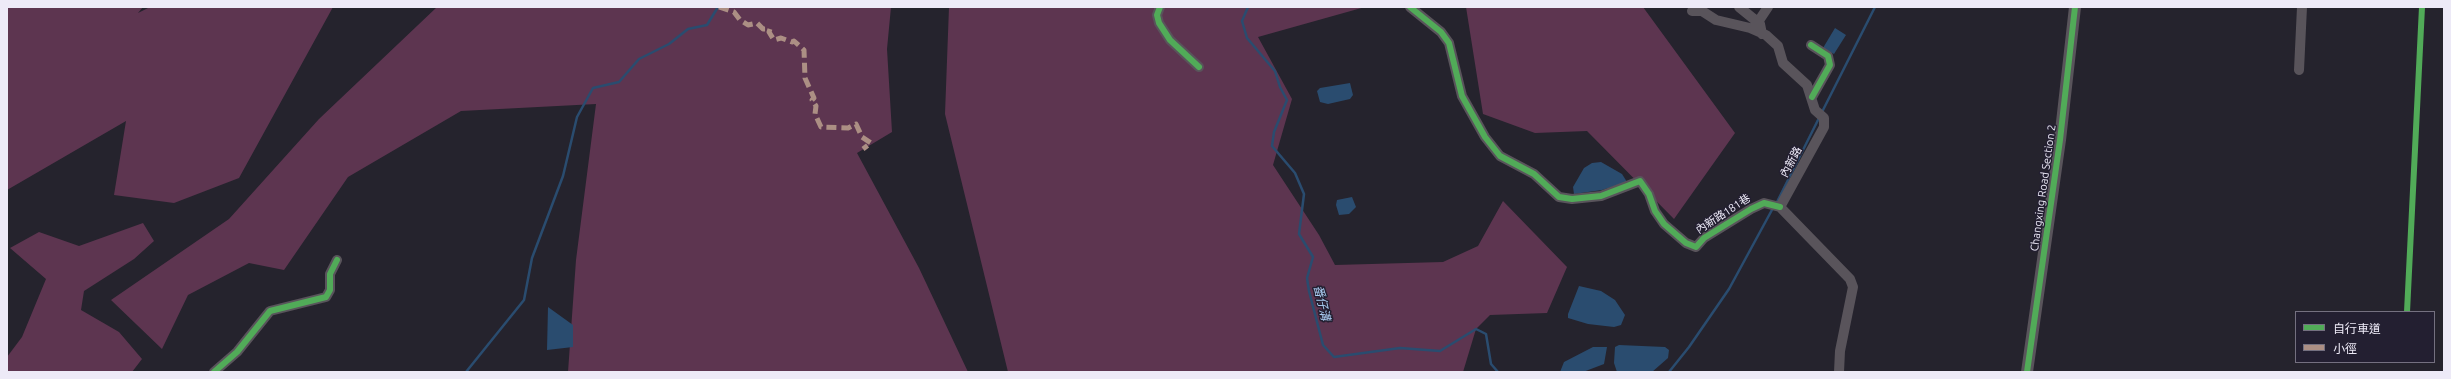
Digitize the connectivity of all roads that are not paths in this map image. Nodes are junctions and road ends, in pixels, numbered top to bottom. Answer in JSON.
{"nodes":[{"id":1,"x":1160,"y":7,"type":"edge"},
{"id":2,"x":1410,"y":7,"type":"edge"},
{"id":3,"x":1739,"y":7,"type":"edge"},
{"id":4,"x":1768,"y":7,"type":"edge"},
{"id":5,"x":2075,"y":7,"type":"edge"},
{"id":6,"x":2302,"y":7,"type":"edge"},
{"id":7,"x":1699,"y":9,"type":"edge"},
{"id":8,"x":1758,"y":22,"type":"junction"},
{"id":9,"x":1762,"y":34,"type":"junction"},
{"id":10,"x":1811,"y":45,"type":"dead end"},
{"id":11,"x":1199,"y":67,"type":"dead end"},
{"id":12,"x":2299,"y":70,"type":"dead end"},
{"id":13,"x":1812,"y":97,"type":"junction"},
{"id":14,"x":1780,"y":207,"type":"junction"},
{"id":15,"x":337,"y":260,"type":"dead end"},
{"id":16,"x":214,"y":372,"type":"edge"},
{"id":17,"x":1839,"y":372,"type":"edge"},
{"id":18,"x":2027,"y":372,"type":"edge"}],
"edges":[{"from":1,"to":11,"type":"street"},
{"from":2,"to":14,"type":"street","name":"內新路181巷"},
{"from":3,"to":8,"type":"street"},
{"from":4,"to":8,"type":"street"},
{"from":5,"to":18,"type":"street","name":"Changxing Road Section 2"},
{"from":6,"to":12,"type":"street"},
{"from":7,"to":9,"type":"street","name":"內新路"},
{"from":8,"to":9,"type":"street"},
{"from":9,"to":13,"type":"street","name":"內新路"},
{"from":10,"to":13,"type":"street"},
{"from":13,"to":14,"type":"street","name":"內新路"},
{"from":14,"to":17,"type":"street"},
{"from":15,"to":16,"type":"street"}]}
